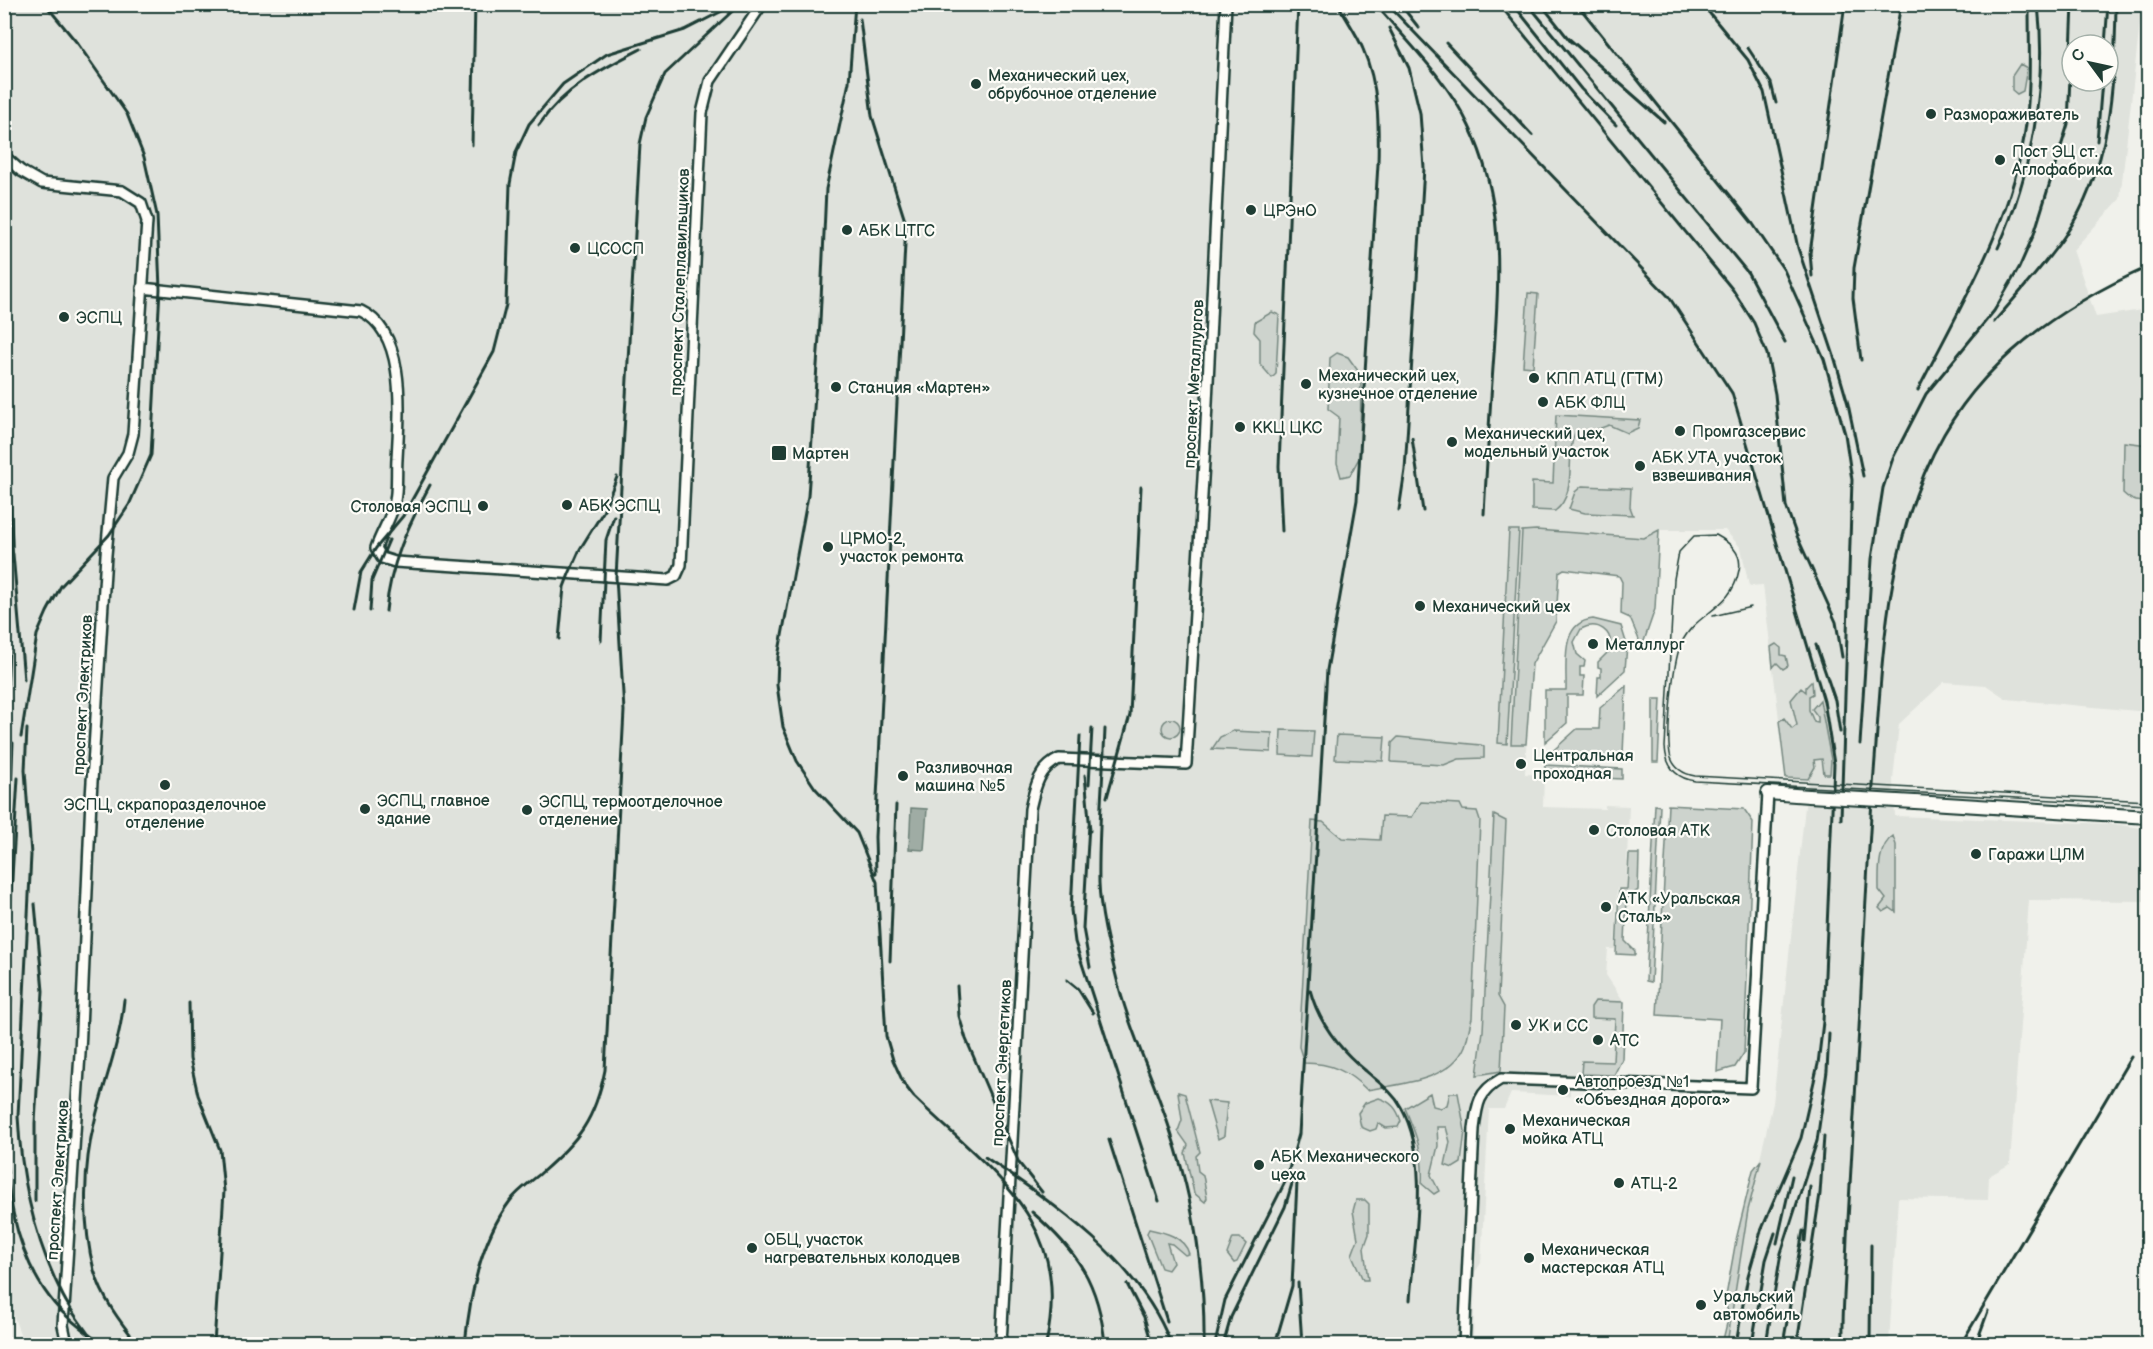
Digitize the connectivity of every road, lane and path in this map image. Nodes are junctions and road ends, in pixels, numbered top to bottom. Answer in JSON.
{"nodes":[{"id":1,"x":762,"y":4,"type":"edge"},
{"id":2,"x":1226,"y":4,"type":"edge"},
{"id":3,"x":4,"y":156,"type":"edge"},
{"id":4,"x":142,"y":288,"type":"junction"},
{"id":5,"x":1036,"y":783,"type":"joint"},
{"id":6,"x":1768,"y":794,"type":"joint"},
{"id":7,"x":2148,"y":817,"type":"edge"},
{"id":8,"x":67,"y":1344,"type":"edge"},
{"id":9,"x":1001,"y":1344,"type":"edge"},
{"id":10,"x":1464,"y":1344,"type":"edge"}],
"edges":[{"from":1,"to":4,"type":"street","name":"проспект Сталеплавильщиков"},
{"from":2,"to":5,"type":"street","name":"проспект Металлургов"},
{"from":3,"to":4,"type":"street","name":"проспект Электриков"},
{"from":4,"to":8,"type":"street","name":"проспект Электриков"},
{"from":5,"to":9,"type":"street","name":"проспект Энергетиков"},
{"from":6,"to":7,"type":"street","bridge":true},
{"from":6,"to":10,"type":"street"}]}
